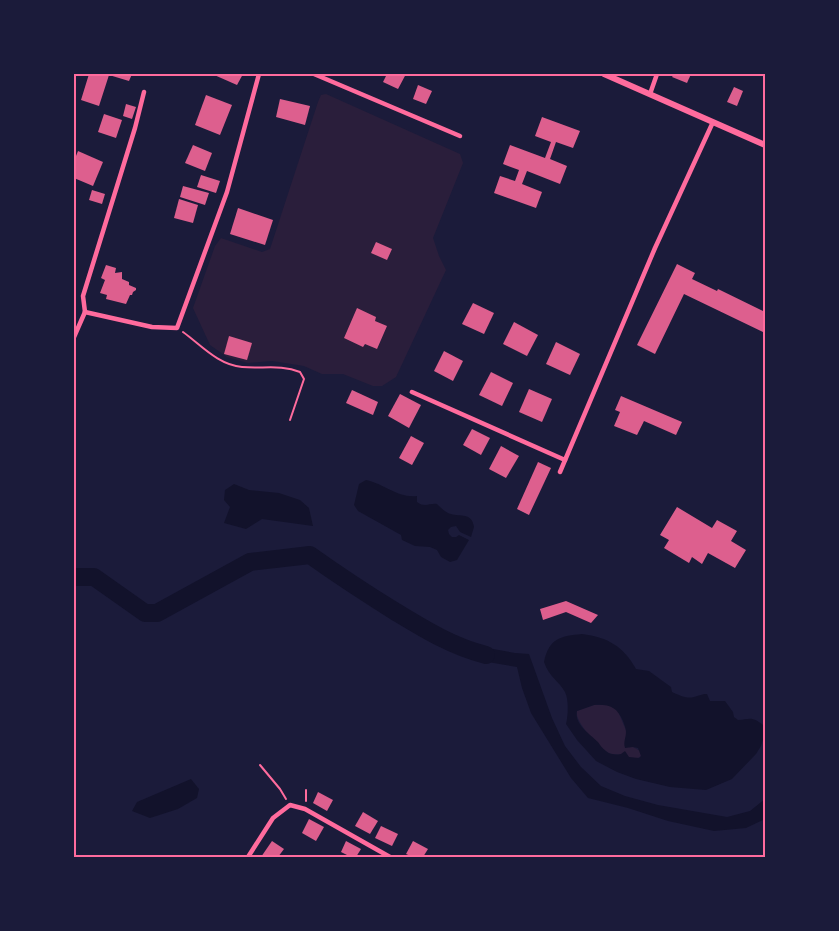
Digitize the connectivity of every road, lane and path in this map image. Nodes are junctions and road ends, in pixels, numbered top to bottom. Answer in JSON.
{"nodes":[{"id":1,"x":259,"y":74,"type":"edge"},
{"id":2,"x":314,"y":74,"type":"edge"},
{"id":3,"x":604,"y":74,"type":"edge"},
{"id":4,"x":657,"y":74,"type":"edge"},
{"id":5,"x":144,"y":92,"type":"dead end"},
{"id":6,"x":650,"y":94,"type":"junction"},
{"id":7,"x":713,"y":122,"type":"junction"},
{"id":8,"x":460,"y":136,"type":"dead end"},
{"id":9,"x":765,"y":145,"type":"edge"},
{"id":10,"x":85,"y":312,"type":"junction"},
{"id":11,"x":176,"y":328,"type":"junction"},
{"id":12,"x":74,"y":337,"type":"edge"},
{"id":13,"x":412,"y":392,"type":"dead end"},
{"id":14,"x":290,"y":420,"type":"dead end"},
{"id":15,"x":565,"y":460,"type":"junction"},
{"id":16,"x":560,"y":472,"type":"dead end"},
{"id":17,"x":260,"y":765,"type":"dead end"},
{"id":18,"x":306,"y":790,"type":"dead end"},
{"id":19,"x":290,"y":805,"type":"junction"},
{"id":20,"x":306,"y":809,"type":"junction"},
{"id":21,"x":248,"y":857,"type":"edge"},
{"id":22,"x":390,"y":857,"type":"edge"}],
"edges":[{"from":1,"to":11,"type":"street"},
{"from":2,"to":8,"type":"street"},
{"from":3,"to":6,"type":"main road"},
{"from":4,"to":6,"type":"street"},
{"from":5,"to":10,"type":"street"},
{"from":6,"to":7,"type":"main road"},
{"from":7,"to":9,"type":"main road"},
{"from":7,"to":15,"type":"street"},
{"from":10,"to":11,"type":"street"},
{"from":10,"to":12,"type":"street"},
{"from":11,"to":14,"type":"path"},
{"from":13,"to":15,"type":"street"},
{"from":15,"to":16,"type":"street"},
{"from":17,"to":19,"type":"path"},
{"from":18,"to":20,"type":"path"},
{"from":19,"to":20,"type":"street"},
{"from":19,"to":21,"type":"street"},
{"from":20,"to":22,"type":"street"}]}
